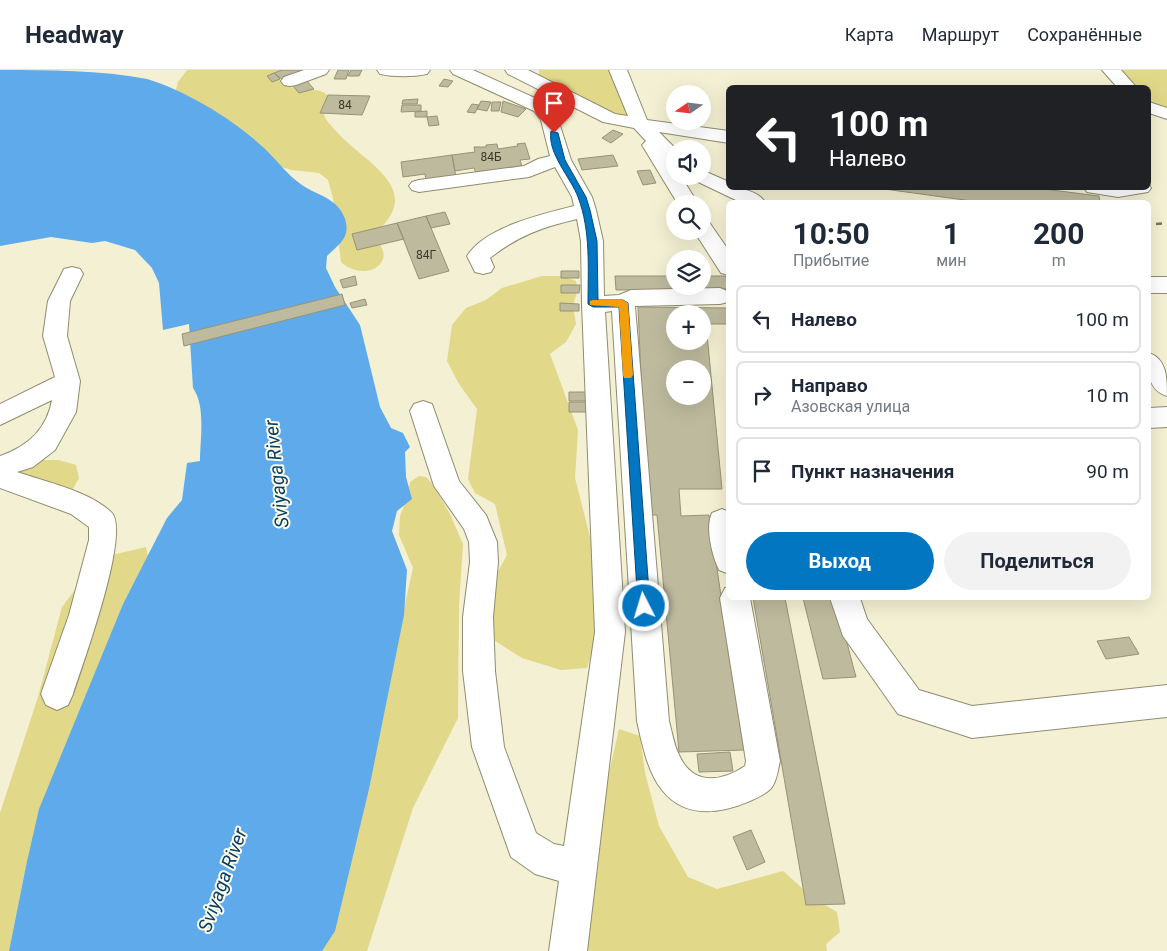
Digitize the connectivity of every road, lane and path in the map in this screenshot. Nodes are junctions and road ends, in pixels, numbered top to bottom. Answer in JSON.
{"nodes":[{"id":1,"x":320,"y":70,"type":"edge"},
{"id":2,"x":386,"y":70,"type":"edge"},
{"id":3,"x":421,"y":70,"type":"edge"},
{"id":4,"x":459,"y":70,"type":"edge"},
{"id":5,"x":514,"y":70,"type":"edge"},
{"id":6,"x":618,"y":70,"type":"edge"},
{"id":7,"x":1111,"y":70,"type":"edge"},
{"id":8,"x":290,"y":81,"type":"dead end"},
{"id":9,"x":1125,"y":85,"type":"edge"},
{"id":10,"x":1151,"y":108,"type":"edge"},
{"id":11,"x":1167,"y":114,"type":"edge"},
{"id":12,"x":640,"y":124,"type":"junction"},
{"id":13,"x":726,"y":137,"type":"edge"},
{"id":14,"x":666,"y":150,"type":"edge"},
{"id":15,"x":561,"y":160,"type":"junction"},
{"id":16,"x":711,"y":181,"type":"edge"},
{"id":17,"x":418,"y":186,"type":"dead end"},
{"id":18,"x":726,"y":188,"type":"edge"},
{"id":19,"x":730,"y":190,"type":"edge"},
{"id":20,"x":1100,"y":190,"type":"edge"},
{"id":21,"x":1139,"y":190,"type":"edge"},
{"id":22,"x":683,"y":195,"type":"edge"},
{"id":23,"x":1120,"y":197,"type":"edge"},
{"id":24,"x":751,"y":200,"type":"edge"},
{"id":25,"x":586,"y":210,"type":"junction"},
{"id":26,"x":711,"y":240,"type":"edge"},
{"id":27,"x":726,"y":263,"type":"edge"},
{"id":28,"x":482,"y":267,"type":"dead end"},
{"id":29,"x":72,"y":274,"type":"dead end"},
{"id":30,"x":1167,"y":284,"type":"edge"},
{"id":31,"x":1151,"y":285,"type":"edge"},
{"id":32,"x":720,"y":296,"type":"dead end"},
{"id":33,"x":623,"y":303,"type":"junction"},
{"id":34,"x":593,"y":304,"type":"junction"},
{"id":35,"x":1151,"y":365,"type":"edge"},
{"id":36,"x":68,"y":381,"type":"junction"},
{"id":37,"x":1167,"y":387,"type":"edge"},
{"id":38,"x":423,"y":411,"type":"dead end"},
{"id":39,"x":0,"y":415,"type":"edge"},
{"id":40,"x":1167,"y":417,"type":"edge"},
{"id":41,"x":1151,"y":418,"type":"edge"},
{"id":42,"x":0,"y":467,"type":"edge"},
{"id":43,"x":0,"y":477,"type":"edge"},
{"id":44,"x":722,"y":521,"type":"dead end"},
{"id":45,"x":726,"y":544,"type":"edge"},
{"id":46,"x":735,"y":600,"type":"edge"},
{"id":47,"x":846,"y":600,"type":"edge"},
{"id":48,"x":57,"y":694,"type":"dead end"},
{"id":49,"x":1167,"y":700,"type":"edge"},
{"id":50,"x":580,"y":867,"type":"junction"},
{"id":51,"x":568,"y":951,"type":"edge"}],
"edges":[{"from":1,"to":8,"type":"street"},
{"from":2,"to":3,"type":"street"},
{"from":4,"to":15,"type":"street"},
{"from":5,"to":12,"type":"street"},
{"from":6,"to":12,"type":"street"},
{"from":7,"to":9,"type":"street"},
{"from":10,"to":11,"type":"street"},
{"from":12,"to":13,"type":"street"},
{"from":12,"to":14,"type":"street"},
{"from":12,"to":22,"type":"street"},
{"from":15,"to":17,"type":"street"},
{"from":15,"to":25,"type":"street"},
{"from":16,"to":18,"type":"street"},
{"from":19,"to":24,"type":"street"},
{"from":20,"to":23,"type":"street"},
{"from":21,"to":23,"type":"street"},
{"from":25,"to":28,"type":"street"},
{"from":25,"to":34,"type":"street"},
{"from":26,"to":27,"type":"street"},
{"from":29,"to":36,"type":"street"},
{"from":30,"to":31,"type":"street"},
{"from":32,"to":33,"type":"street"},
{"from":33,"to":34,"type":"street"},
{"from":33,"to":46,"type":"street"},
{"from":34,"to":50,"type":"street"},
{"from":35,"to":37,"type":"street"},
{"from":36,"to":39,"type":"street"},
{"from":36,"to":42,"type":"street"},
{"from":38,"to":50,"type":"street"},
{"from":40,"to":41,"type":"street"},
{"from":43,"to":48,"type":"street"},
{"from":44,"to":45,"type":"street"},
{"from":47,"to":49,"type":"street"},
{"from":50,"to":51,"type":"street"}]}
